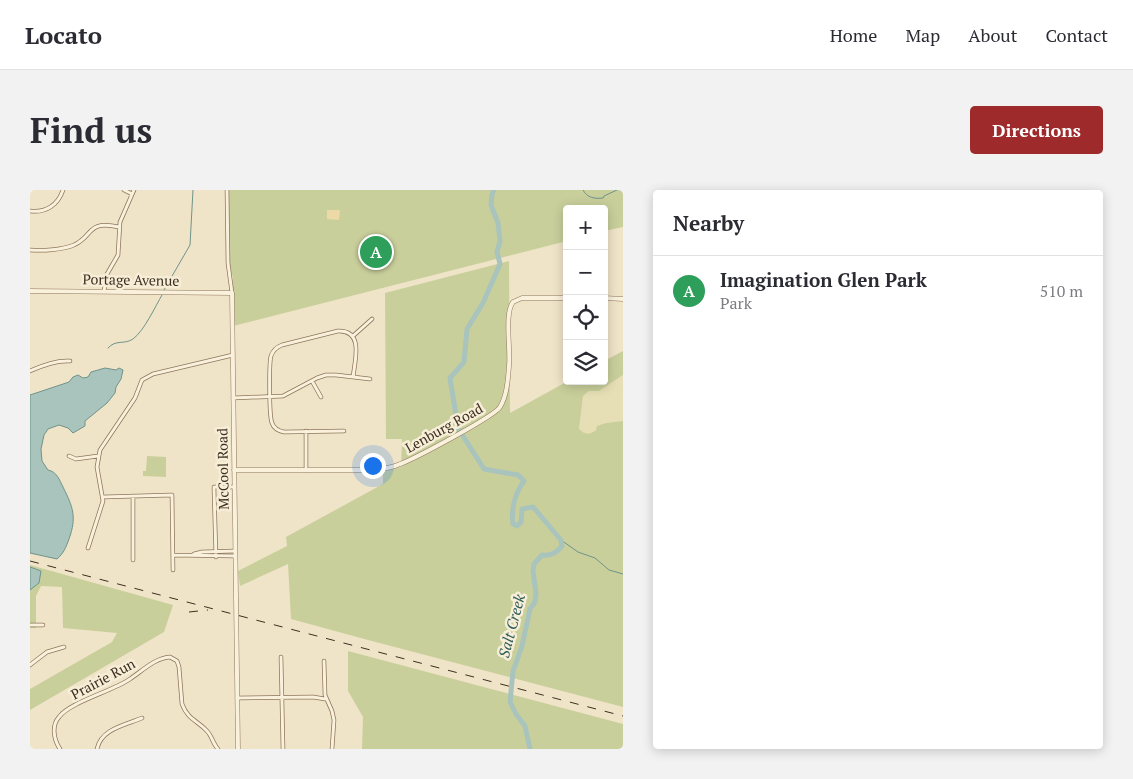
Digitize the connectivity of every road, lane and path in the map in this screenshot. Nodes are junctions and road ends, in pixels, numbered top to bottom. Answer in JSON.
{"nodes":[{"id":1,"x":63,"y":190,"type":"edge"},
{"id":2,"x":124,"y":190,"type":"edge"},
{"id":3,"x":227,"y":190,"type":"edge"},
{"id":4,"x":133,"y":192,"type":"edge"},
{"id":5,"x":30,"y":212,"type":"edge"},
{"id":6,"x":118,"y":227,"type":"junction"},
{"id":7,"x":30,"y":250,"type":"edge"},
{"id":8,"x":30,"y":291,"type":"edge"},
{"id":9,"x":104,"y":291,"type":"junction"},
{"id":10,"x":232,"y":293,"type":"junction"},
{"id":11,"x":563,"y":298,"type":"edge"},
{"id":12,"x":608,"y":298,"type":"edge"},
{"id":13,"x":623,"y":299,"type":"edge"},
{"id":14,"x":372,"y":319,"type":"dead end"},
{"id":15,"x":353,"y":336,"type":"junction"},
{"id":16,"x":232,"y":355,"type":"junction"},
{"id":17,"x":70,"y":361,"type":"dead end"},
{"id":18,"x":30,"y":371,"type":"edge"},
{"id":19,"x":353,"y":377,"type":"junction"},
{"id":20,"x":370,"y":379,"type":"dead end"},
{"id":21,"x":312,"y":381,"type":"junction"},
{"id":22,"x":270,"y":397,"type":"junction"},
{"id":23,"x":321,"y":397,"type":"dead end"},
{"id":24,"x":233,"y":398,"type":"junction"},
{"id":25,"x":306,"y":431,"type":"junction"},
{"id":26,"x":344,"y":431,"type":"dead end"},
{"id":27,"x":69,"y":456,"type":"dead end"},
{"id":28,"x":98,"y":456,"type":"junction"},
{"id":29,"x":234,"y":470,"type":"junction"},
{"id":30,"x":306,"y":470,"type":"junction"},
{"id":31,"x":234,"y":486,"type":"junction"},
{"id":32,"x":103,"y":496,"type":"junction"},
{"id":33,"x":134,"y":496,"type":"junction"},
{"id":34,"x":88,"y":548,"type":"dead end"},
{"id":35,"x":215,"y":552,"type":"junction"},
{"id":36,"x":235,"y":554,"type":"junction"},
{"id":37,"x":173,"y":555,"type":"junction"},
{"id":38,"x":193,"y":555,"type":"junction"},
{"id":39,"x":216,"y":557,"type":"junction"},
{"id":40,"x":133,"y":560,"type":"dead end"},
{"id":41,"x":173,"y":570,"type":"dead end"},
{"id":42,"x":30,"y":625,"type":"edge"},
{"id":43,"x":42,"y":625,"type":"dead end"},
{"id":44,"x":64,"y":647,"type":"dead end"},
{"id":45,"x":282,"y":657,"type":"dead end"},
{"id":46,"x":324,"y":661,"type":"dead end"},
{"id":47,"x":30,"y":665,"type":"edge"},
{"id":48,"x":282,"y":697,"type":"junction"},
{"id":49,"x":237,"y":698,"type":"junction"},
{"id":50,"x":325,"y":699,"type":"junction"},
{"id":51,"x":142,"y":718,"type":"dead end"},
{"id":52,"x":57,"y":744,"type":"junction"},
{"id":53,"x":216,"y":748,"type":"edge"},
{"id":54,"x":55,"y":749,"type":"edge"},
{"id":55,"x":60,"y":749,"type":"edge"},
{"id":56,"x":97,"y":749,"type":"edge"},
{"id":57,"x":238,"y":749,"type":"edge"},
{"id":58,"x":283,"y":749,"type":"edge"},
{"id":59,"x":332,"y":749,"type":"edge"}],
"edges":[{"from":1,"to":5,"type":"street"},
{"from":2,"to":4,"type":"street"},
{"from":3,"to":10,"type":"street","name":"McCool Road"},
{"from":4,"to":6,"type":"street"},
{"from":6,"to":7,"type":"street"},
{"from":6,"to":9,"type":"street"},
{"from":8,"to":9,"type":"street","name":"Portage Avenue"},
{"from":9,"to":10,"type":"street","name":"Portage Avenue"},
{"from":10,"to":16,"type":"street","name":"McCool Road"},
{"from":11,"to":30,"type":"street","name":"Lenburg Road"},
{"from":12,"to":13,"type":"street"},
{"from":14,"to":15,"type":"street"},
{"from":15,"to":19,"type":"street"},
{"from":15,"to":22,"type":"street"},
{"from":16,"to":24,"type":"street","name":"McCool Road"},
{"from":16,"to":28,"type":"street"},
{"from":17,"to":18,"type":"street"},
{"from":19,"to":20,"type":"street"},
{"from":19,"to":21,"type":"street"},
{"from":21,"to":22,"type":"street"},
{"from":21,"to":23,"type":"street"},
{"from":22,"to":24,"type":"street"},
{"from":22,"to":25,"type":"street"},
{"from":24,"to":29,"type":"street","name":"McCool Road"},
{"from":25,"to":26,"type":"street"},
{"from":25,"to":30,"type":"street"},
{"from":27,"to":28,"type":"street"},
{"from":28,"to":32,"type":"street"},
{"from":29,"to":30,"type":"street","name":"Lenburg Road"},
{"from":29,"to":31,"type":"street","name":"McCool Road"},
{"from":31,"to":35,"type":"street"},
{"from":31,"to":36,"type":"street","name":"McCool Road"},
{"from":32,"to":33,"type":"street"},
{"from":32,"to":34,"type":"street"},
{"from":33,"to":37,"type":"street"},
{"from":33,"to":40,"type":"street"},
{"from":35,"to":36,"type":"street"},
{"from":35,"to":38,"type":"street"},
{"from":35,"to":39,"type":"street"},
{"from":36,"to":39,"type":"street"},
{"from":36,"to":49,"type":"street","name":"McCool Road"},
{"from":37,"to":38,"type":"street"},
{"from":37,"to":41,"type":"street"},
{"from":38,"to":39,"type":"street"},
{"from":42,"to":43,"type":"street"},
{"from":44,"to":47,"type":"street"},
{"from":45,"to":48,"type":"street"},
{"from":46,"to":50,"type":"street"},
{"from":48,"to":49,"type":"street"},
{"from":48,"to":50,"type":"street"},
{"from":48,"to":58,"type":"street"},
{"from":49,"to":57,"type":"street","name":"McCool Road"},
{"from":50,"to":59,"type":"street"},
{"from":51,"to":56,"type":"street"},
{"from":52,"to":53,"type":"street","name":"Prairie Run"},
{"from":52,"to":54,"type":"street"},
{"from":52,"to":55,"type":"street"}]}
